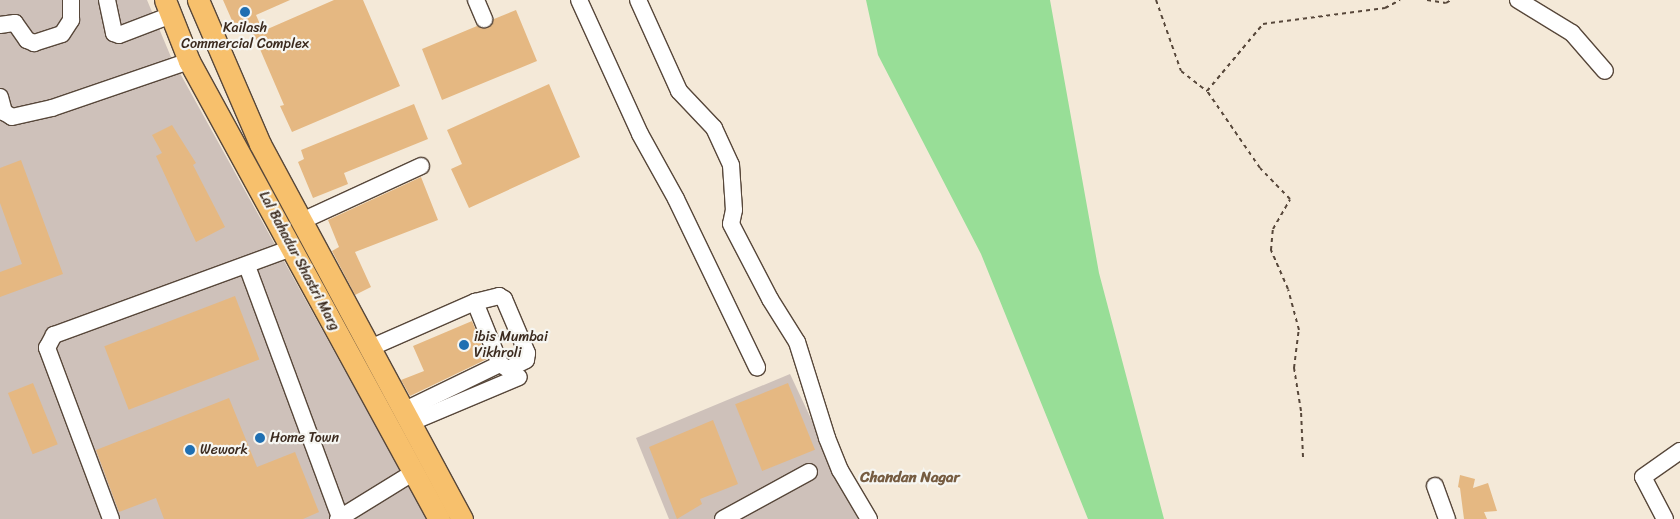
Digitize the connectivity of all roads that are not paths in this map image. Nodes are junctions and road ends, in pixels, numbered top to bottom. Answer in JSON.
{"nodes":[{"id":1,"x":71,"y":0,"type":"edge"},
{"id":2,"x":107,"y":0,"type":"edge"},
{"id":3,"x":198,"y":0,"type":"edge"},
{"id":4,"x":476,"y":0,"type":"edge"},
{"id":5,"x":579,"y":0,"type":"edge"},
{"id":6,"x":638,"y":0,"type":"edge"},
{"id":7,"x":1518,"y":0,"type":"edge"},
{"id":8,"x":168,"y":8,"type":"edge"},
{"id":9,"x":484,"y":19,"type":"dead end"},
{"id":10,"x":0,"y":25,"type":"edge"},
{"id":11,"x":189,"y":61,"type":"junction"},
{"id":12,"x":1606,"y":71,"type":"dead end"},
{"id":13,"x":230,"y":72,"type":"junction"},
{"id":14,"x":202,"y":83,"type":"junction"},
{"id":15,"x":0,"y":97,"type":"edge"},
{"id":16,"x":421,"y":166,"type":"dead end"},
{"id":17,"x":302,"y":221,"type":"junction"},
{"id":18,"x":292,"y":248,"type":"junction"},
{"id":19,"x":247,"y":266,"type":"junction"},
{"id":20,"x":475,"y":302,"type":"junction"},
{"id":21,"x":370,"y":348,"type":"junction"},
{"id":22,"x":500,"y":364,"type":"junction"},
{"id":23,"x":757,"y":367,"type":"dead end"},
{"id":24,"x":518,"y":377,"type":"dead end"},
{"id":25,"x":396,"y":408,"type":"junction"},
{"id":26,"x":1680,"y":452,"type":"edge"},
{"id":27,"x":414,"y":472,"type":"junction"},
{"id":28,"x":809,"y":472,"type":"dead end"},
{"id":29,"x":1435,"y":486,"type":"dead end"},
{"id":30,"x":111,"y":519,"type":"edge"},
{"id":31,"x":339,"y":519,"type":"edge"},
{"id":32,"x":439,"y":519,"type":"edge"},
{"id":33,"x":462,"y":519,"type":"edge"},
{"id":34,"x":723,"y":519,"type":"edge"},
{"id":35,"x":868,"y":519,"type":"edge"},
{"id":36,"x":1447,"y":519,"type":"edge"},
{"id":37,"x":1665,"y":519,"type":"edge"}],
"edges":[{"from":1,"to":10,"type":"street"},
{"from":2,"to":8,"type":"street"},
{"from":3,"to":13,"type":"main road","name":"Lal Bahadur Shastri Marg"},
{"from":4,"to":9,"type":"street"},
{"from":5,"to":23,"type":"street"},
{"from":6,"to":35,"type":"street"},
{"from":7,"to":12,"type":"street"},
{"from":8,"to":11,"type":"main road","name":"Lal Bahadur Shastri Marg"},
{"from":11,"to":14,"type":"main road","name":"Lal Bahadur Shastri Marg"},
{"from":11,"to":15,"type":"street"},
{"from":13,"to":14,"type":"main road"},
{"from":13,"to":17,"type":"main road","name":"Lal Bahadur Shastri Marg"},
{"from":14,"to":18,"type":"main road","name":"Lal Bahadur Shastri Marg"},
{"from":16,"to":17,"type":"street"},
{"from":17,"to":21,"type":"main road","name":"Lal Bahadur Shastri Marg"},
{"from":18,"to":19,"type":"street"},
{"from":18,"to":25,"type":"main road","name":"Lal Bahadur Shastri Marg"},
{"from":19,"to":30,"type":"street"},
{"from":19,"to":31,"type":"street"},
{"from":20,"to":21,"type":"street"},
{"from":20,"to":22,"type":"street"},
{"from":20,"to":22,"type":"street"},
{"from":21,"to":25,"type":"main road","name":"Lal Bahadur Shastri Marg"},
{"from":22,"to":25,"type":"street"},
{"from":24,"to":25,"type":"street"},
{"from":25,"to":27,"type":"main road","name":"Lal Bahadur Shastri Marg"},
{"from":25,"to":33,"type":"main road","name":"Lal Bahadur Shastri Marg"},
{"from":26,"to":37,"type":"street"},
{"from":27,"to":31,"type":"street"},
{"from":27,"to":32,"type":"main road","name":"Lal Bahadur Shastri Marg"},
{"from":28,"to":34,"type":"street"},
{"from":29,"to":36,"type":"street"}]}
